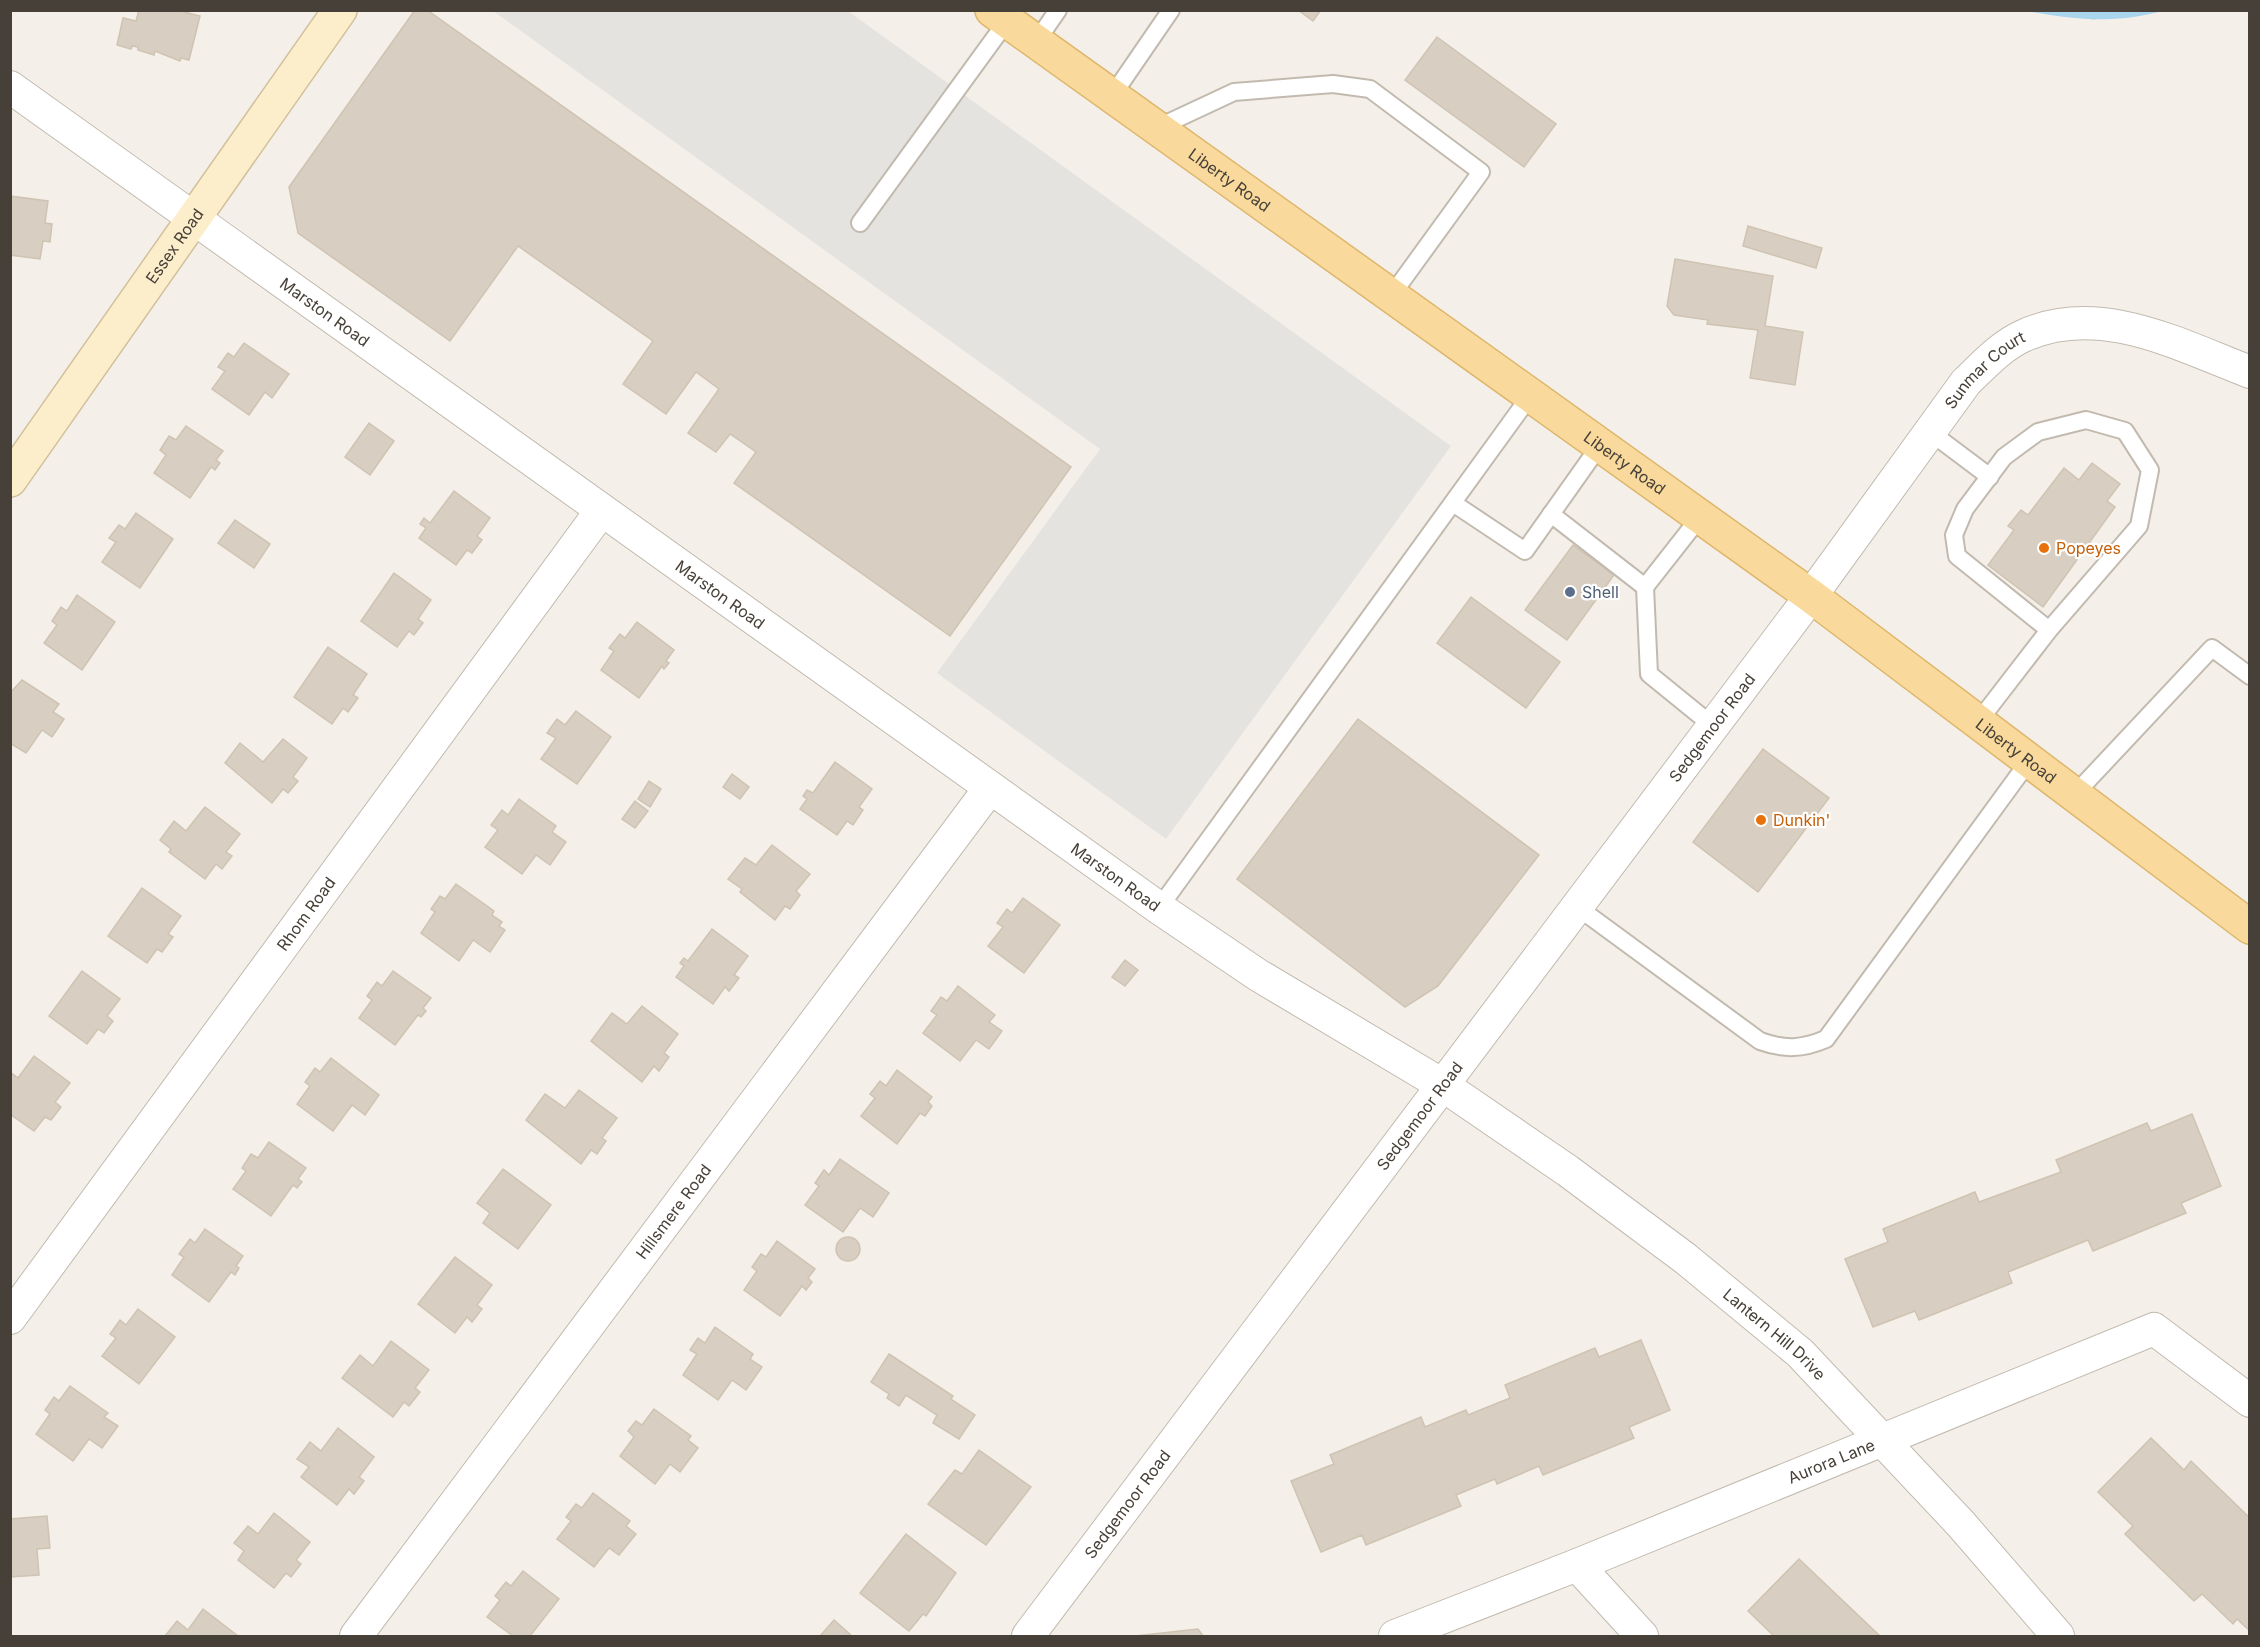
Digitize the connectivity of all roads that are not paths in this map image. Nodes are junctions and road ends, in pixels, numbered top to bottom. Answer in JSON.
{"nodes":[{"id":1,"x":340,"y":10,"type":"edge"},
{"id":2,"x":1058,"y":10,"type":"edge"},
{"id":3,"x":1171,"y":10,"type":"edge"},
{"id":4,"x":1000,"y":16,"type":"edge"},
{"id":5,"x":1036,"y":42,"type":"junction"},
{"id":6,"x":10,"y":87,"type":"edge"},
{"id":7,"x":1112,"y":96,"type":"junction"},
{"id":8,"x":1157,"y":128,"type":"junction"},
{"id":9,"x":192,"y":218,"type":"junction"},
{"id":10,"x":860,"y":223,"type":"dead end"},
{"id":11,"x":1391,"y":296,"type":"junction"},
{"id":12,"x":2250,"y":372,"type":"edge"},
{"id":13,"x":1530,"y":396,"type":"junction"},
{"id":14,"x":1930,"y":432,"type":"junction"},
{"id":15,"x":1600,"y":445,"type":"junction"},
{"id":16,"x":1990,"y":477,"type":"junction"},
{"id":17,"x":10,"y":480,"type":"edge"},
{"id":18,"x":1453,"y":503,"type":"junction"},
{"id":19,"x":602,"y":511,"type":"junction"},
{"id":20,"x":1551,"y":514,"type":"junction"},
{"id":21,"x":1700,"y":517,"type":"junction"},
{"id":22,"x":1645,"y":587,"type":"junction"},
{"id":23,"x":1811,"y":596,"type":"junction"},
{"id":24,"x":2049,"y":630,"type":"junction"},
{"id":25,"x":2250,"y":676,"type":"edge"},
{"id":26,"x":1978,"y":722,"type":"junction"},
{"id":27,"x":1713,"y":726,"type":"junction"},
{"id":28,"x":2029,"y":761,"type":"junction"},
{"id":29,"x":990,"y":788,"type":"junction"},
{"id":30,"x":2074,"y":795,"type":"junction"},
{"id":31,"x":1576,"y":906,"type":"junction"},
{"id":32,"x":1159,"y":908,"type":"junction"},
{"id":33,"x":2250,"y":927,"type":"edge"},
{"id":34,"x":1441,"y":1084,"type":"junction"},
{"id":35,"x":10,"y":1318,"type":"edge"},
{"id":36,"x":2250,"y":1401,"type":"edge"},
{"id":37,"x":1882,"y":1439,"type":"junction"},
{"id":38,"x":1577,"y":1565,"type":"junction"},
{"id":39,"x":356,"y":1636,"type":"edge"},
{"id":40,"x":1028,"y":1636,"type":"edge"},
{"id":41,"x":1395,"y":1636,"type":"edge"},
{"id":42,"x":1642,"y":1636,"type":"edge"},
{"id":43,"x":2058,"y":1636,"type":"edge"}],
"edges":[{"from":1,"to":9,"type":"street","name":"Essex Road"},
{"from":2,"to":5,"type":"lane"},
{"from":3,"to":7,"type":"lane"},
{"from":4,"to":5,"type":"main road","name":"Liberty Road"},
{"from":4,"to":10,"type":"lane"},
{"from":5,"to":7,"type":"main road","name":"Liberty Road"},
{"from":6,"to":9,"type":"street","name":"Marston Road"},
{"from":7,"to":8,"type":"main road","name":"Liberty Road"},
{"from":8,"to":11,"type":"main road","name":"Liberty Road"},
{"from":8,"to":11,"type":"lane"},
{"from":9,"to":17,"type":"street","name":"Essex Road"},
{"from":9,"to":19,"type":"street","name":"Marston Road"},
{"from":11,"to":13,"type":"main road","name":"Liberty Road"},
{"from":12,"to":14,"type":"street","name":"Sunmar Court"},
{"from":13,"to":15,"type":"main road","name":"Liberty Road"},
{"from":13,"to":18,"type":"lane"},
{"from":14,"to":16,"type":"lane"},
{"from":14,"to":23,"type":"street","name":"Sunmar Court"},
{"from":15,"to":20,"type":"lane"},
{"from":15,"to":21,"type":"main road","name":"Liberty Road"},
{"from":16,"to":24,"type":"lane"},
{"from":16,"to":24,"type":"lane"},
{"from":18,"to":20,"type":"lane"},
{"from":18,"to":32,"type":"lane"},
{"from":19,"to":29,"type":"street","name":"Marston Road"},
{"from":19,"to":35,"type":"street","name":"Rhom Road"},
{"from":20,"to":22,"type":"lane"},
{"from":21,"to":22,"type":"lane"},
{"from":21,"to":23,"type":"main road","name":"Liberty Road"},
{"from":22,"to":27,"type":"lane"},
{"from":23,"to":26,"type":"main road","name":"Liberty Road"},
{"from":23,"to":27,"type":"street","name":"Sedgemoor Road"},
{"from":24,"to":26,"type":"lane"},
{"from":25,"to":30,"type":"lane"},
{"from":26,"to":28,"type":"main road","name":"Liberty Road"},
{"from":27,"to":31,"type":"street","name":"Sedgemoor Road"},
{"from":28,"to":30,"type":"main road","name":"Liberty Road"},
{"from":28,"to":31,"type":"lane"},
{"from":29,"to":32,"type":"street","name":"Marston Road"},
{"from":29,"to":39,"type":"street","name":"Hillsmere Road"},
{"from":30,"to":33,"type":"main road","name":"Liberty Road"},
{"from":31,"to":34,"type":"street","name":"Sedgemoor Road"},
{"from":32,"to":34,"type":"street","name":"Marston Road"},
{"from":34,"to":37,"type":"street","name":"Lantern Hill Drive"},
{"from":34,"to":40,"type":"street","name":"Sedgemoor Road"},
{"from":36,"to":37,"type":"street","name":"Aurora Lane"},
{"from":37,"to":38,"type":"street","name":"Aurora Lane"},
{"from":37,"to":43,"type":"street","name":"Lantern Hill Drive"},
{"from":38,"to":41,"type":"street","name":"Aurora Lane"},
{"from":38,"to":42,"type":"street"}]}
